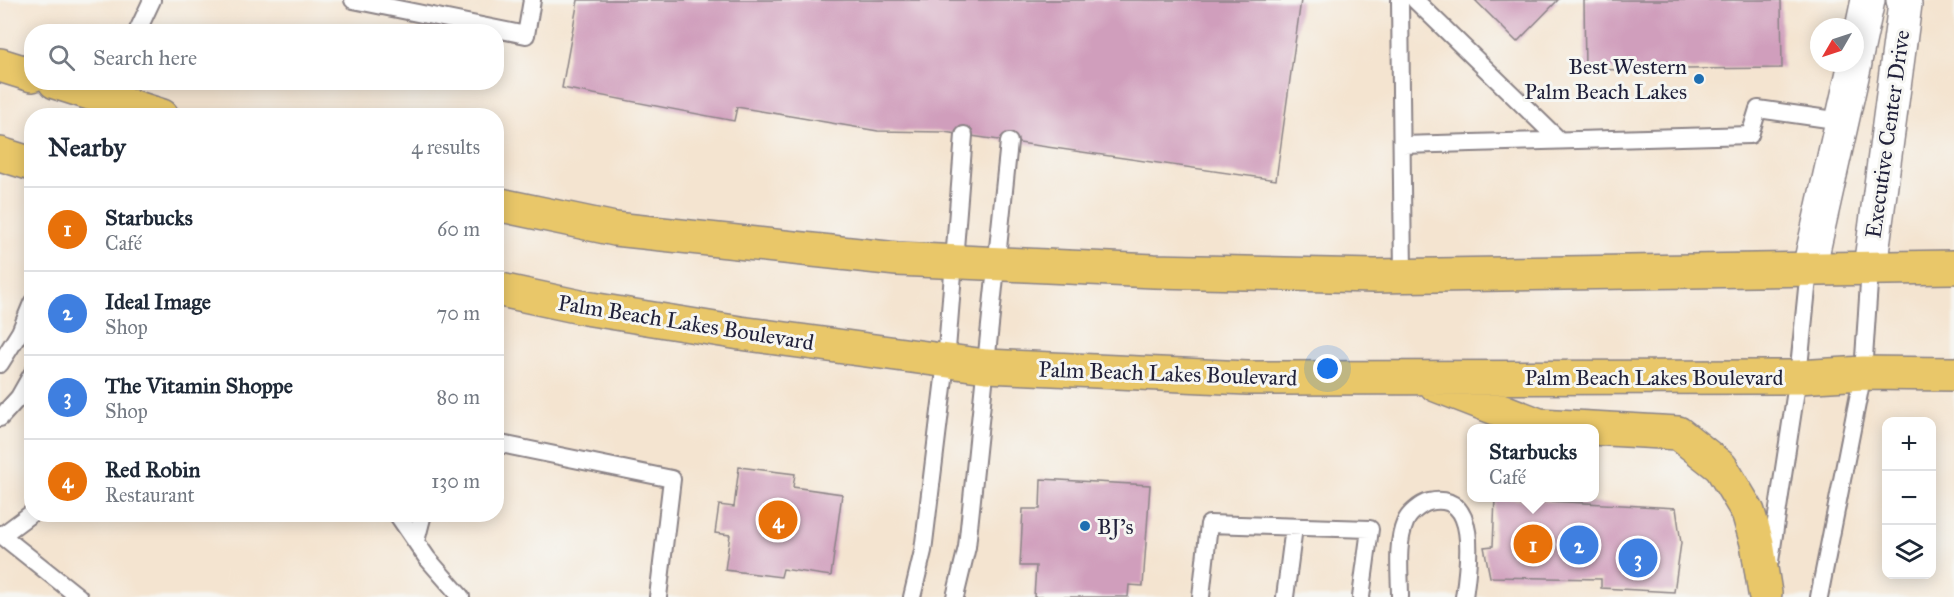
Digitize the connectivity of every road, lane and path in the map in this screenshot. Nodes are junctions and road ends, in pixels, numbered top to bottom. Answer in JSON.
{"nodes":[{"id":1,"x":152,"y":0,"type":"edge"},
{"id":2,"x":353,"y":0,"type":"edge"},
{"id":3,"x":532,"y":0,"type":"edge"},
{"id":4,"x":1400,"y":0,"type":"edge"},
{"id":5,"x":1415,"y":0,"type":"edge"},
{"id":6,"x":1868,"y":0,"type":"edge"},
{"id":7,"x":1903,"y":0,"type":"edge"},
{"id":8,"x":1864,"y":19,"type":"edge"},
{"id":9,"x":141,"y":24,"type":"edge"},
{"id":10,"x":472,"y":24,"type":"edge"},
{"id":11,"x":504,"y":31,"type":"edge"},
{"id":12,"x":0,"y":65,"type":"edge"},
{"id":13,"x":24,"y":72,"type":"edge"},
{"id":14,"x":1853,"y":72,"type":"edge"},
{"id":15,"x":117,"y":92,"type":"edge"},
{"id":16,"x":147,"y":108,"type":"edge"},
{"id":17,"x":1842,"y":121,"type":"junction"},
{"id":18,"x":964,"y":135,"type":"dead end"},
{"id":19,"x":1559,"y":140,"type":"junction"},
{"id":20,"x":1010,"y":142,"type":"dead end"},
{"id":21,"x":1402,"y":145,"type":"junction"},
{"id":22,"x":0,"y":154,"type":"edge"},
{"id":23,"x":24,"y":162,"type":"edge"},
{"id":24,"x":504,"y":206,"type":"edge"},
{"id":25,"x":953,"y":262,"type":"junction"},
{"id":26,"x":998,"y":264,"type":"junction"},
{"id":27,"x":1954,"y":267,"type":"edge"},
{"id":28,"x":1870,"y":268,"type":"junction"},
{"id":29,"x":1809,"y":269,"type":"junction"},
{"id":30,"x":1403,"y":275,"type":"junction"},
{"id":31,"x":504,"y":291,"type":"edge"},
{"id":32,"x":24,"y":323,"type":"edge"},
{"id":33,"x":946,"y":362,"type":"junction"},
{"id":34,"x":0,"y":364,"type":"edge"},
{"id":35,"x":986,"y":366,"type":"junction"},
{"id":36,"x":1863,"y":373,"type":"junction"},
{"id":37,"x":1954,"y":374,"type":"edge"},
{"id":38,"x":1798,"y":377,"type":"junction"},
{"id":39,"x":1417,"y":378,"type":"junction"},
{"id":40,"x":24,"y":388,"type":"edge"},
{"id":41,"x":0,"y":418,"type":"edge"},
{"id":42,"x":1536,"y":424,"type":"edge"},
{"id":43,"x":1599,"y":428,"type":"edge"},
{"id":44,"x":504,"y":445,"type":"edge"},
{"id":45,"x":24,"y":519,"type":"edge"},
{"id":46,"x":402,"y":522,"type":"edge"},
{"id":47,"x":421,"y":522,"type":"edge"},
{"id":48,"x":1294,"y":527,"type":"junction"},
{"id":49,"x":1,"y":535,"type":"edge"},
{"id":50,"x":416,"y":541,"type":"junction"},
{"id":51,"x":1765,"y":595,"type":"edge"},
{"id":52,"x":79,"y":597,"type":"edge"},
{"id":53,"x":461,"y":597,"type":"edge"},
{"id":54,"x":658,"y":597,"type":"edge"},
{"id":55,"x":912,"y":597,"type":"edge"},
{"id":56,"x":955,"y":597,"type":"edge"},
{"id":57,"x":1201,"y":597,"type":"edge"},
{"id":58,"x":1286,"y":597,"type":"edge"},
{"id":59,"x":1361,"y":597,"type":"edge"},
{"id":60,"x":1400,"y":597,"type":"edge"},
{"id":61,"x":1464,"y":597,"type":"edge"},
{"id":62,"x":1819,"y":597,"type":"edge"}],
"edges":[{"from":1,"to":9,"type":"lane"},
{"from":2,"to":10,"type":"lane"},
{"from":3,"to":11,"type":"lane"},
{"from":4,"to":21,"type":"lane"},
{"from":5,"to":19,"type":"lane"},
{"from":6,"to":8,"type":"street","name":"Executive Center Drive"},
{"from":7,"to":28,"type":"street","name":"Executive Center Drive"},
{"from":12,"to":13,"type":"main road"},
{"from":14,"to":17,"type":"street","name":"Executive Center Drive"},
{"from":15,"to":16,"type":"main road"},
{"from":17,"to":19,"type":"lane"},
{"from":17,"to":29,"type":"street","name":"Executive Center Drive"},
{"from":18,"to":25,"type":"lane"},
{"from":19,"to":21,"type":"lane"},
{"from":20,"to":26,"type":"lane"},
{"from":21,"to":30,"type":"lane"},
{"from":22,"to":23,"type":"main road"},
{"from":24,"to":25,"type":"main road"},
{"from":25,"to":26,"type":"main road"},
{"from":25,"to":33,"type":"lane"},
{"from":26,"to":30,"type":"main road"},
{"from":26,"to":35,"type":"lane"},
{"from":27,"to":28,"type":"main road"},
{"from":28,"to":29,"type":"main road"},
{"from":28,"to":36,"type":"lane"},
{"from":29,"to":30,"type":"main road"},
{"from":29,"to":38,"type":"lane"},
{"from":31,"to":33,"type":"main road","name":"Palm Beach Lakes Boulevard"},
{"from":32,"to":34,"type":"lane"},
{"from":33,"to":35,"type":"main road","name":"Palm Beach Lakes Boulevard"},
{"from":33,"to":55,"type":"lane"},
{"from":35,"to":39,"type":"main road","name":"Palm Beach Lakes Boulevard"},
{"from":35,"to":56,"type":"lane"},
{"from":36,"to":37,"type":"main road","name":"Palm Beach Lakes Boulevard"},
{"from":36,"to":38,"type":"main road","name":"Palm Beach Lakes Boulevard"},
{"from":36,"to":62,"type":"lane"},
{"from":38,"to":39,"type":"main road","name":"Palm Beach Lakes Boulevard"},
{"from":38,"to":51,"type":"lane"},
{"from":39,"to":42,"type":"main road"},
{"from":40,"to":41,"type":"lane"},
{"from":43,"to":51,"type":"main road"},
{"from":44,"to":54,"type":"lane"},
{"from":45,"to":49,"type":"lane"},
{"from":46,"to":50,"type":"lane"},
{"from":47,"to":50,"type":"lane"},
{"from":48,"to":57,"type":"lane"},
{"from":48,"to":58,"type":"lane"},
{"from":48,"to":59,"type":"lane"},
{"from":49,"to":52,"type":"lane"},
{"from":50,"to":53,"type":"lane"},
{"from":60,"to":61,"type":"lane"}]}
